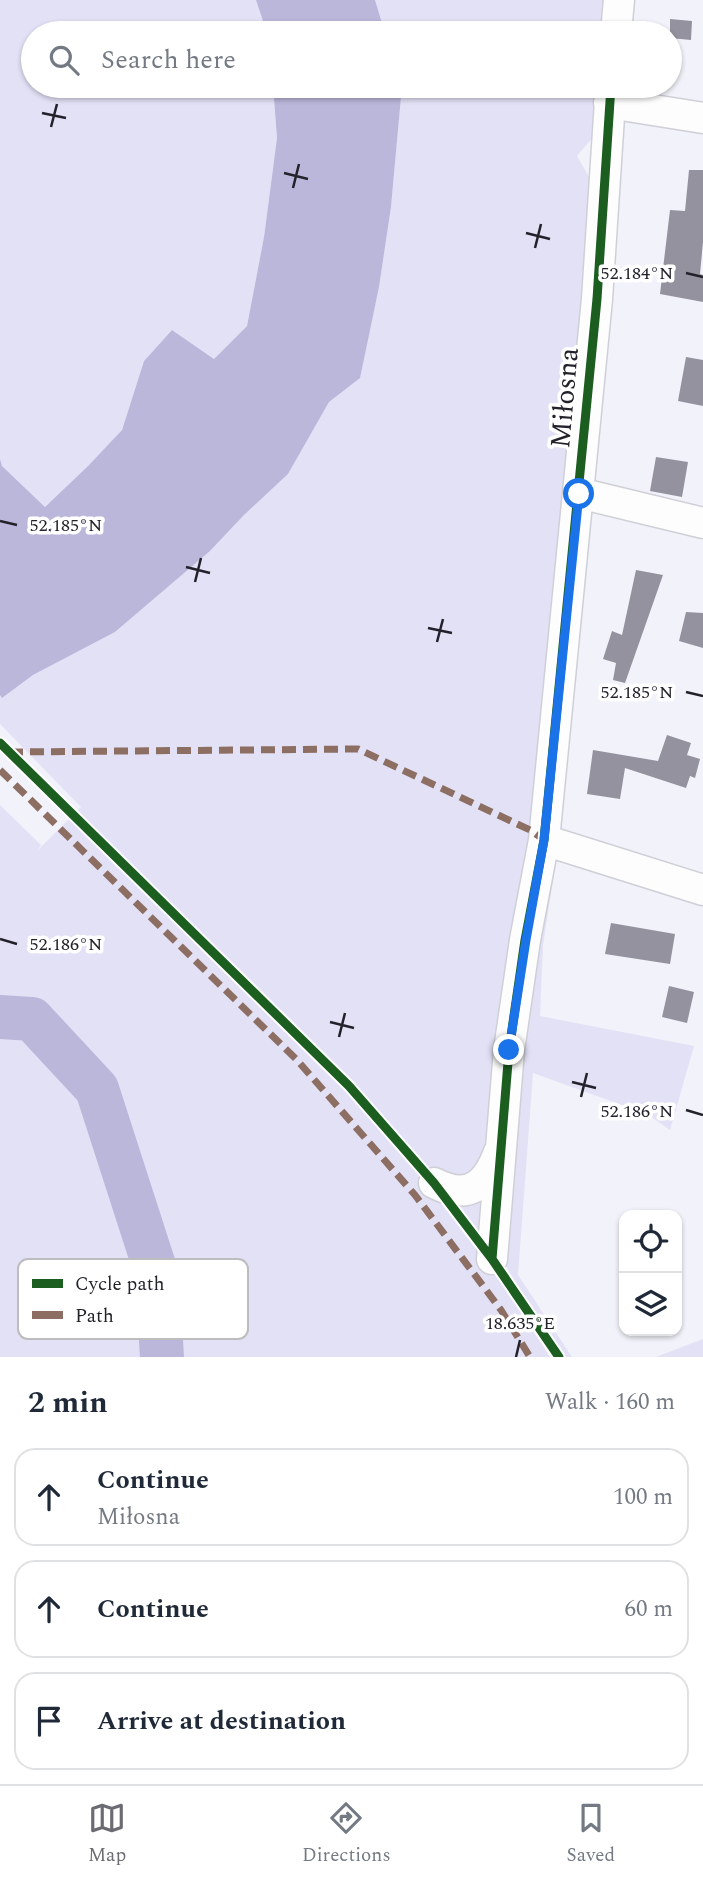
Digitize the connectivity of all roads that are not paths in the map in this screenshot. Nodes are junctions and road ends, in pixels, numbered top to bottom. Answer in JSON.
{"nodes":[{"id":1,"x":619,"y":0,"type":"edge"},
{"id":2,"x":617,"y":21,"type":"edge"},
{"id":3,"x":610,"y":98,"type":"edge"},
{"id":4,"x":622,"y":98,"type":"edge"},
{"id":5,"x":703,"y":118,"type":"edge"},
{"id":6,"x":579,"y":494,"type":"junction"},
{"id":7,"x":703,"y":523,"type":"edge"},
{"id":8,"x":544,"y":840,"type":"junction"},
{"id":9,"x":703,"y":890,"type":"edge"},
{"id":10,"x":501,"y":1146,"type":"junction"},
{"id":11,"x":434,"y":1183,"type":"dead end"},
{"id":12,"x":492,"y":1259,"type":"dead end"}],
"edges":[{"from":1,"to":2,"type":"street"},
{"from":3,"to":6,"type":"street","name":"Miłosna"},
{"from":4,"to":5,"type":"street"},
{"from":6,"to":7,"type":"street"},
{"from":6,"to":8,"type":"street","name":"Miłosna"},
{"from":8,"to":9,"type":"street"},
{"from":8,"to":10,"type":"street","name":"Miłosna"},
{"from":10,"to":11,"type":"street"},
{"from":10,"to":12,"type":"street","name":"Miłosna"}]}
